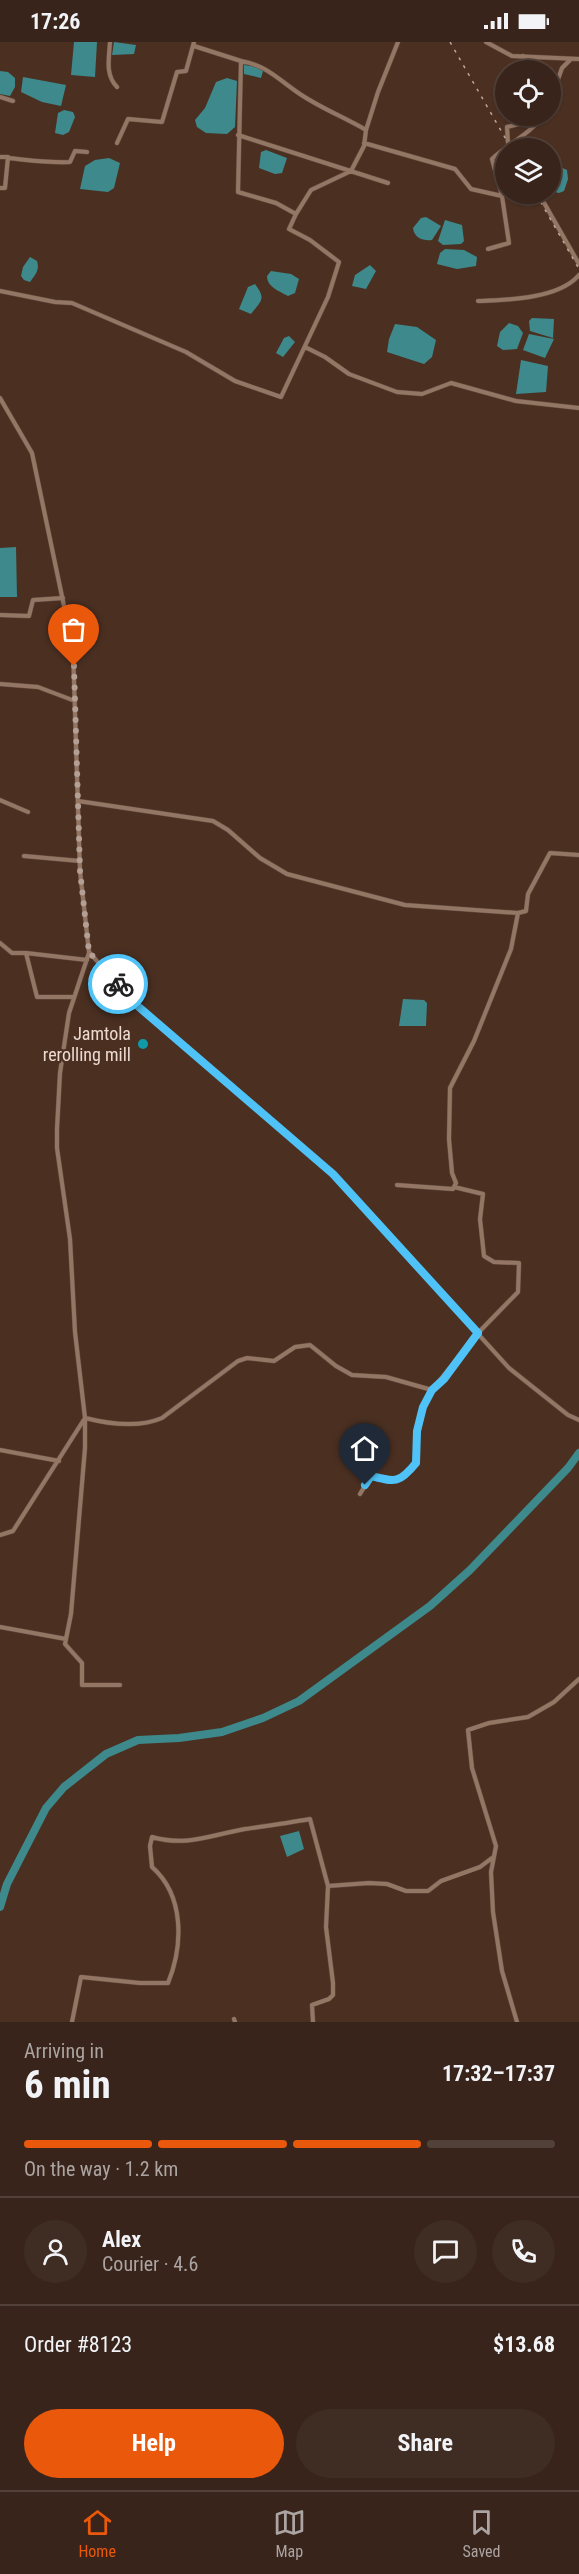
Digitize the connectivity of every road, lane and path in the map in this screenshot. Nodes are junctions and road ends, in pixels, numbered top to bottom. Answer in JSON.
{"nodes":[{"id":1,"x":110,"y":42,"type":"edge"},
{"id":2,"x":398,"y":42,"type":"edge"},
{"id":3,"x":486,"y":42,"type":"edge"},
{"id":4,"x":194,"y":44,"type":"edge"},
{"id":5,"x":523,"y":56,"type":"junction"},
{"id":6,"x":571,"y":59,"type":"junction"},
{"id":7,"x":579,"y":59,"type":"edge"},
{"id":8,"x":524,"y":60,"type":"edge"},
{"id":9,"x":241,"y":61,"type":"junction"},
{"id":10,"x":561,"y":71,"type":"edge"},
{"id":11,"x":117,"y":87,"type":"dead end"},
{"id":12,"x":0,"y":97,"type":"edge"},
{"id":13,"x":13,"y":101,"type":"dead end"},
{"id":14,"x":511,"y":126,"type":"edge"},
{"id":15,"x":536,"y":126,"type":"edge"},
{"id":16,"x":366,"y":130,"type":"junction"},
{"id":17,"x":238,"y":135,"type":"junction"},
{"id":18,"x":508,"y":138,"type":"edge"},
{"id":19,"x":518,"y":138,"type":"edge"},
{"id":20,"x":117,"y":143,"type":"dead end"},
{"id":21,"x":364,"y":143,"type":"junction"},
{"id":22,"x":87,"y":152,"type":"dead end"},
{"id":23,"x":495,"y":156,"type":"edge"},
{"id":24,"x":0,"y":157,"type":"edge"},
{"id":25,"x":8,"y":158,"type":"junction"},
{"id":26,"x":495,"y":170,"type":"edge"},
{"id":27,"x":351,"y":171,"type":"junction"},
{"id":28,"x":388,"y":183,"type":"dead end"},
{"id":29,"x":0,"y":189,"type":"edge"},
{"id":30,"x":495,"y":194,"type":"edge"},
{"id":31,"x":503,"y":204,"type":"edge"},
{"id":32,"x":545,"y":204,"type":"edge"},
{"id":33,"x":296,"y":214,"type":"junction"},
{"id":34,"x":488,"y":249,"type":"dead end"},
{"id":35,"x":579,"y":264,"type":"edge"},
{"id":36,"x":579,"y":274,"type":"edge"},
{"id":37,"x":0,"y":291,"type":"edge"},
{"id":38,"x":478,"y":301,"type":"dead end"},
{"id":39,"x":305,"y":346,"type":"junction"},
{"id":40,"x":0,"y":398,"type":"edge"},
{"id":41,"x":579,"y":408,"type":"edge"},
{"id":42,"x":63,"y":598,"type":"junction"},
{"id":43,"x":0,"y":615,"type":"edge"},
{"id":44,"x":0,"y":684,"type":"edge"},
{"id":45,"x":75,"y":701,"type":"junction"},
{"id":46,"x":0,"y":801,"type":"edge"},
{"id":47,"x":78,"y":801,"type":"junction"},
{"id":48,"x":28,"y":812,"type":"dead end"},
{"id":49,"x":579,"y":855,"type":"edge"},
{"id":50,"x":24,"y":856,"type":"dead end"},
{"id":51,"x":80,"y":861,"type":"junction"},
{"id":52,"x":518,"y":914,"type":"junction"},
{"id":53,"x":0,"y":943,"type":"edge"},
{"id":54,"x":89,"y":952,"type":"junction"},
{"id":55,"x":27,"y":953,"type":"junction"},
{"id":56,"x":87,"y":960,"type":"junction"},
{"id":57,"x":74,"y":997,"type":"junction"},
{"id":58,"x":397,"y":1185,"type":"dead end"},
{"id":59,"x":454,"y":1187,"type":"junction"},
{"id":60,"x":478,"y":1333,"type":"junction"},
{"id":61,"x":432,"y":1390,"type":"junction"},
{"id":62,"x":85,"y":1418,"type":"junction"},
{"id":63,"x":579,"y":1420,"type":"edge"},
{"id":64,"x":0,"y":1450,"type":"edge"},
{"id":65,"x":59,"y":1461,"type":"junction"},
{"id":66,"x":360,"y":1494,"type":"dead end"},
{"id":67,"x":0,"y":1535,"type":"edge"},
{"id":68,"x":0,"y":1628,"type":"edge"},
{"id":69,"x":66,"y":1639,"type":"junction"},
{"id":70,"x":579,"y":1679,"type":"edge"},
{"id":71,"x":120,"y":1685,"type":"dead end"},
{"id":72,"x":493,"y":1858,"type":"junction"},
{"id":73,"x":328,"y":1886,"type":"junction"},
{"id":74,"x":72,"y":2022,"type":"edge"},
{"id":75,"x":313,"y":2022,"type":"edge"},
{"id":76,"x":517,"y":2022,"type":"edge"}],
"edges":[{"from":1,"to":11,"type":"street"},
{"from":2,"to":16,"type":"street"},
{"from":3,"to":5,"type":"street"},
{"from":4,"to":9,"type":"street"},
{"from":4,"to":20,"type":"street"},
{"from":5,"to":6,"type":"street"},
{"from":5,"to":8,"type":"street"},
{"from":6,"to":7,"type":"street"},
{"from":6,"to":10,"type":"street"},
{"from":9,"to":16,"type":"street"},
{"from":9,"to":17,"type":"street"},
{"from":12,"to":13,"type":"street"},
{"from":14,"to":18,"type":"street"},
{"from":15,"to":19,"type":"street"},
{"from":16,"to":21,"type":"street"},
{"from":17,"to":27,"type":"street"},
{"from":17,"to":33,"type":"street"},
{"from":21,"to":27,"type":"street"},
{"from":21,"to":30,"type":"street"},
{"from":22,"to":25,"type":"street"},
{"from":23,"to":26,"type":"street"},
{"from":24,"to":25,"type":"street"},
{"from":25,"to":29,"type":"street"},
{"from":27,"to":28,"type":"street"},
{"from":27,"to":33,"type":"street"},
{"from":31,"to":34,"type":"street"},
{"from":32,"to":35,"type":"street"},
{"from":33,"to":39,"type":"street"},
{"from":36,"to":38,"type":"street"},
{"from":37,"to":39,"type":"street"},
{"from":39,"to":41,"type":"street"},
{"from":40,"to":42,"type":"street"},
{"from":42,"to":43,"type":"street"},
{"from":42,"to":45,"type":"street"},
{"from":44,"to":45,"type":"street"},
{"from":45,"to":47,"type":"street"},
{"from":46,"to":48,"type":"street"},
{"from":47,"to":51,"type":"street"},
{"from":47,"to":52,"type":"street"},
{"from":49,"to":52,"type":"street"},
{"from":50,"to":51,"type":"street"},
{"from":51,"to":54,"type":"street"},
{"from":52,"to":59,"type":"street"},
{"from":53,"to":55,"type":"street"},
{"from":54,"to":56,"type":"street"},
{"from":54,"to":60,"type":"street"},
{"from":55,"to":56,"type":"street"},
{"from":55,"to":57,"type":"street"},
{"from":56,"to":57,"type":"street"},
{"from":57,"to":62,"type":"street"},
{"from":58,"to":59,"type":"street"},
{"from":59,"to":60,"type":"street"},
{"from":60,"to":61,"type":"street"},
{"from":60,"to":63,"type":"street"},
{"from":61,"to":62,"type":"street"},
{"from":61,"to":66,"type":"street"},
{"from":62,"to":65,"type":"street"},
{"from":62,"to":69,"type":"street"},
{"from":64,"to":65,"type":"street"},
{"from":65,"to":67,"type":"street"},
{"from":68,"to":69,"type":"street"},
{"from":69,"to":71,"type":"street"},
{"from":70,"to":72,"type":"street"},
{"from":72,"to":73,"type":"street"},
{"from":72,"to":76,"type":"street"},
{"from":73,"to":74,"type":"street"},
{"from":73,"to":75,"type":"street"}]}
